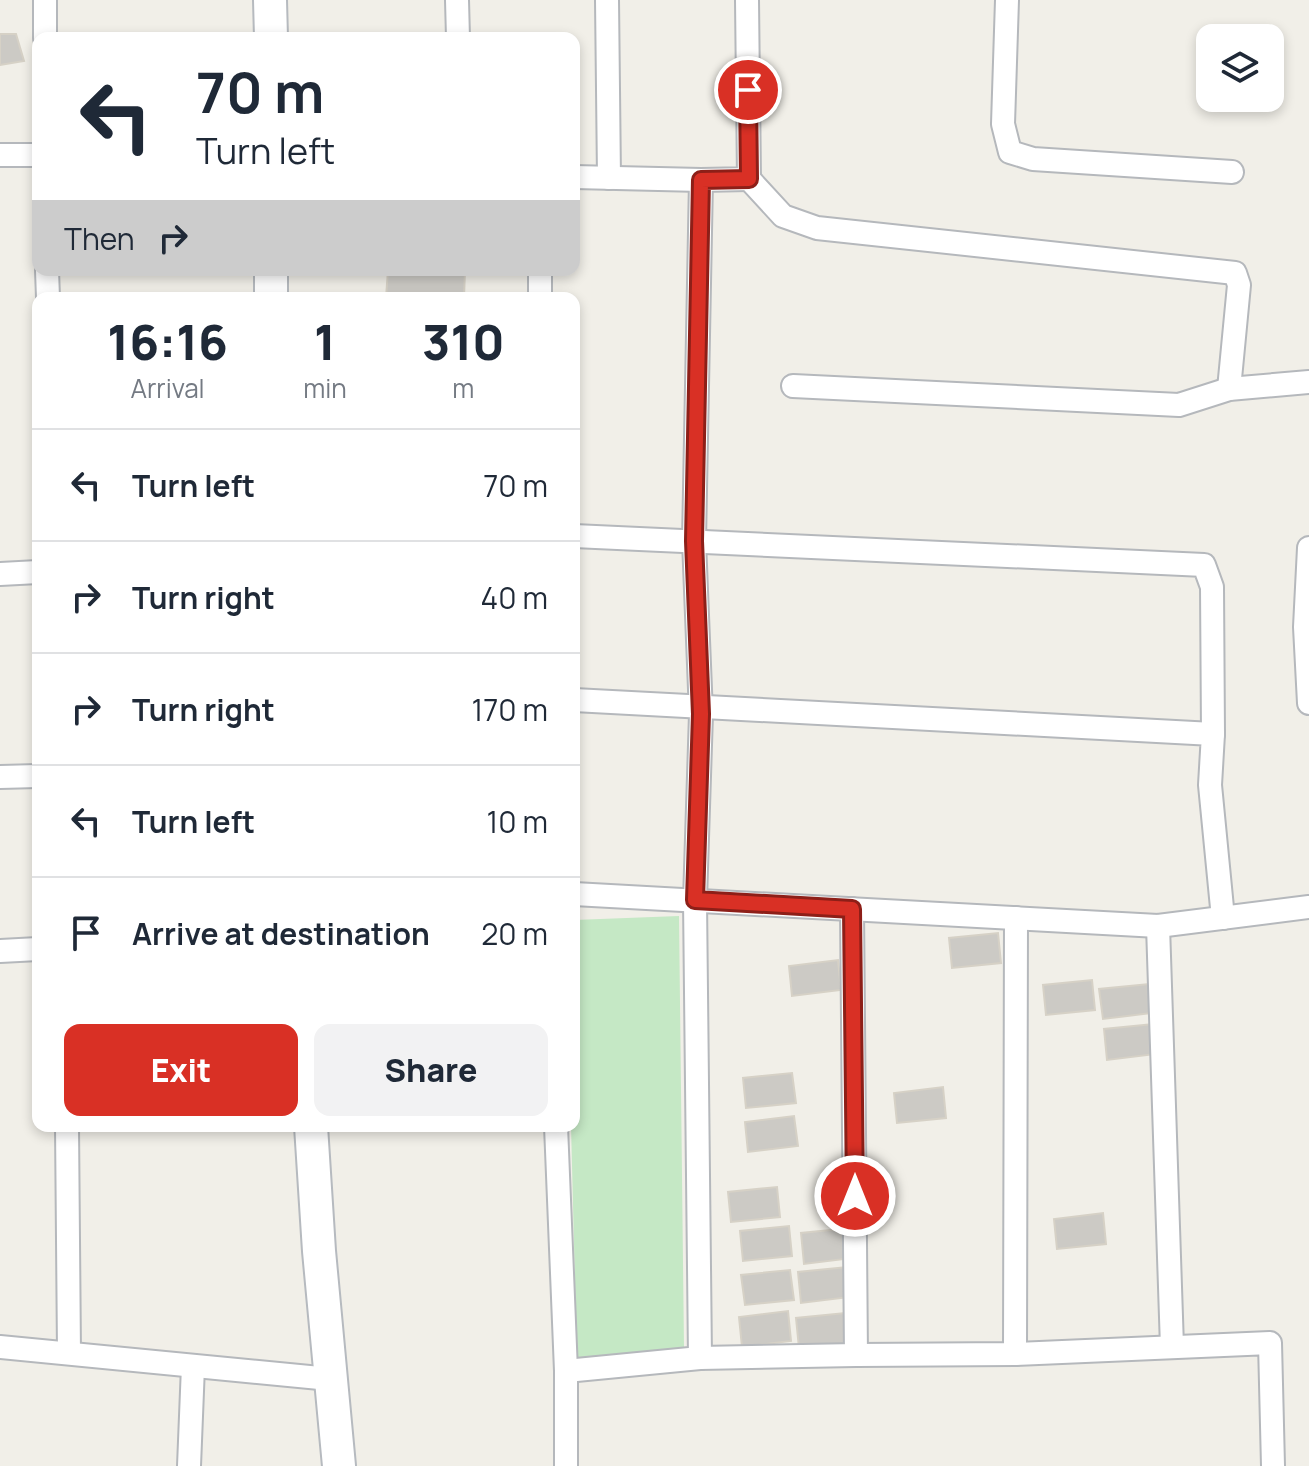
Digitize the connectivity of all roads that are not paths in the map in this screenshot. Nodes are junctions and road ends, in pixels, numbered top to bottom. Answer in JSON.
{"nodes":[{"id":1,"x":45,"y":0,"type":"edge"},
{"id":2,"x":270,"y":0,"type":"edge"},
{"id":3,"x":457,"y":0,"type":"edge"},
{"id":4,"x":607,"y":0,"type":"edge"},
{"id":5,"x":747,"y":0,"type":"edge"},
{"id":6,"x":1007,"y":0,"type":"edge"},
{"id":7,"x":45,"y":32,"type":"edge"},
{"id":8,"x":271,"y":32,"type":"edge"},
{"id":9,"x":458,"y":32,"type":"edge"},
{"id":10,"x":0,"y":155,"type":"edge"},
{"id":11,"x":32,"y":155,"type":"edge"},
{"id":12,"x":1232,"y":172,"type":"dead end"},
{"id":13,"x":580,"y":177,"type":"edge"},
{"id":14,"x":609,"y":178,"type":"junction"},
{"id":15,"x":749,"y":179,"type":"junction"},
{"id":16,"x":701,"y":180,"type":"junction"},
{"id":17,"x":1309,"y":382,"type":"edge"},
{"id":18,"x":793,"y":386,"type":"dead end"},
{"id":19,"x":1229,"y":389,"type":"junction"},
{"id":20,"x":580,"y":536,"type":"edge"},
{"id":21,"x":694,"y":541,"type":"junction"},
{"id":22,"x":1309,"y":548,"type":"edge"},
{"id":23,"x":32,"y":572,"type":"edge"},
{"id":24,"x":0,"y":574,"type":"edge"},
{"id":25,"x":580,"y":700,"type":"edge"},
{"id":26,"x":1309,"y":703,"type":"edge"},
{"id":27,"x":701,"y":707,"type":"junction"},
{"id":28,"x":1213,"y":734,"type":"junction"},
{"id":29,"x":32,"y":776,"type":"edge"},
{"id":30,"x":0,"y":777,"type":"edge"},
{"id":31,"x":580,"y":894,"type":"edge"},
{"id":32,"x":695,"y":900,"type":"junction"},
{"id":33,"x":1309,"y":907,"type":"edge"},
{"id":34,"x":852,"y":909,"type":"junction"},
{"id":35,"x":1016,"y":918,"type":"junction"},
{"id":36,"x":1223,"y":918,"type":"junction"},
{"id":37,"x":1158,"y":926,"type":"junction"},
{"id":38,"x":32,"y":949,"type":"edge"},
{"id":39,"x":0,"y":951,"type":"edge"},
{"id":40,"x":67,"y":1132,"type":"edge"},
{"id":41,"x":311,"y":1132,"type":"edge"},
{"id":42,"x":556,"y":1132,"type":"edge"},
{"id":43,"x":0,"y":1347,"type":"edge"},
{"id":44,"x":1172,"y":1347,"type":"junction"},
{"id":45,"x":69,"y":1353,"type":"junction"},
{"id":46,"x":1015,"y":1354,"type":"junction"},
{"id":47,"x":856,"y":1355,"type":"junction"},
{"id":48,"x":700,"y":1358,"type":"junction"},
{"id":49,"x":193,"y":1366,"type":"junction"},
{"id":50,"x":566,"y":1371,"type":"junction"},
{"id":51,"x":330,"y":1379,"type":"junction"},
{"id":52,"x":189,"y":1466,"type":"edge"},
{"id":53,"x":339,"y":1466,"type":"edge"},
{"id":54,"x":566,"y":1466,"type":"edge"},
{"id":55,"x":1273,"y":1466,"type":"edge"}],
"edges":[{"from":1,"to":7,"type":"street"},
{"from":2,"to":8,"type":"street"},
{"from":3,"to":9,"type":"street"},
{"from":4,"to":14,"type":"street"},
{"from":5,"to":15,"type":"street"},
{"from":6,"to":12,"type":"street"},
{"from":10,"to":11,"type":"street"},
{"from":13,"to":14,"type":"street"},
{"from":14,"to":16,"type":"street"},
{"from":15,"to":16,"type":"street"},
{"from":15,"to":19,"type":"street"},
{"from":16,"to":21,"type":"street"},
{"from":17,"to":19,"type":"street"},
{"from":18,"to":19,"type":"street"},
{"from":20,"to":21,"type":"street"},
{"from":21,"to":27,"type":"street"},
{"from":21,"to":28,"type":"street"},
{"from":22,"to":26,"type":"street"},
{"from":23,"to":24,"type":"street"},
{"from":25,"to":27,"type":"street"},
{"from":27,"to":28,"type":"street"},
{"from":27,"to":32,"type":"street"},
{"from":28,"to":36,"type":"street"},
{"from":29,"to":30,"type":"street"},
{"from":31,"to":32,"type":"street"},
{"from":32,"to":34,"type":"street"},
{"from":32,"to":48,"type":"street"},
{"from":33,"to":36,"type":"street"},
{"from":34,"to":35,"type":"street"},
{"from":34,"to":47,"type":"street"},
{"from":35,"to":37,"type":"street"},
{"from":35,"to":46,"type":"street"},
{"from":36,"to":37,"type":"street"},
{"from":37,"to":44,"type":"street"},
{"from":38,"to":39,"type":"street"},
{"from":40,"to":45,"type":"street"},
{"from":41,"to":51,"type":"street"},
{"from":42,"to":50,"type":"street"},
{"from":43,"to":45,"type":"street"},
{"from":44,"to":46,"type":"street"},
{"from":44,"to":55,"type":"street"},
{"from":45,"to":49,"type":"street"},
{"from":46,"to":47,"type":"street"},
{"from":47,"to":48,"type":"street"},
{"from":48,"to":50,"type":"street"},
{"from":49,"to":51,"type":"street"},
{"from":49,"to":52,"type":"street"},
{"from":50,"to":54,"type":"street"},
{"from":51,"to":53,"type":"street"}]}
